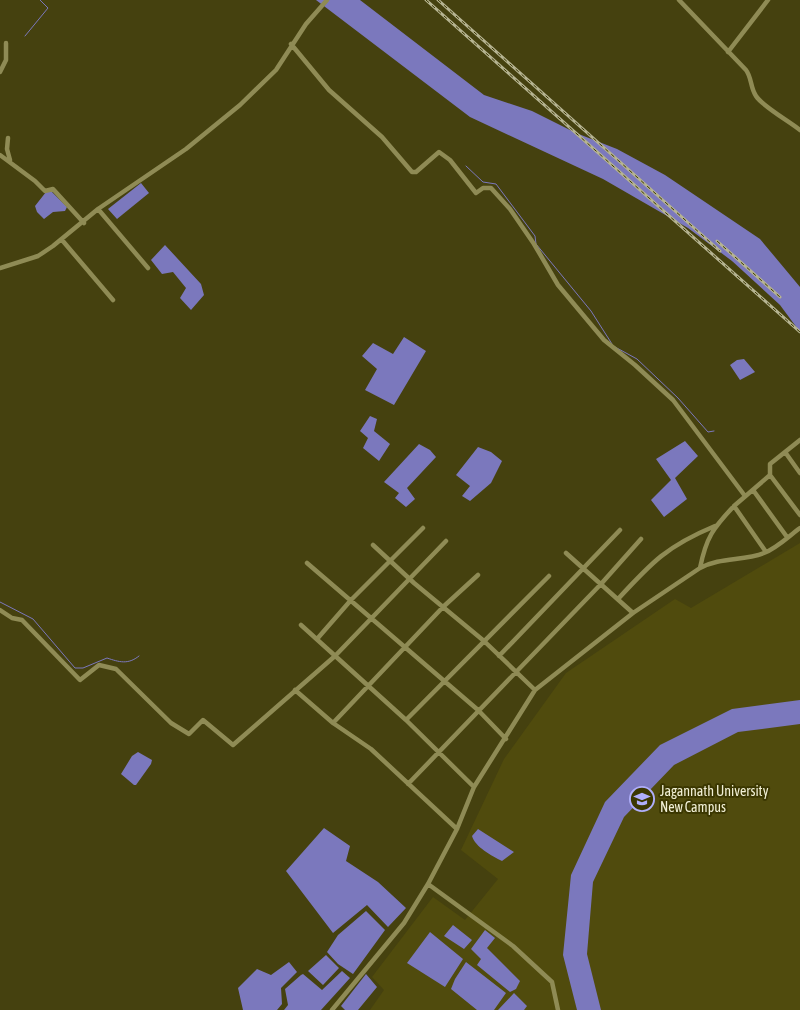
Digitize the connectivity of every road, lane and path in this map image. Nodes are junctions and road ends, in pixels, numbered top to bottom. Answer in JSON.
{"nodes":[{"id":1,"x":327,"y":0,"type":"edge"},
{"id":2,"x":679,"y":0,"type":"edge"},
{"id":3,"x":768,"y":0,"type":"edge"},
{"id":4,"x":6,"y":44,"type":"dead end"},
{"id":5,"x":291,"y":44,"type":"junction"},
{"id":6,"x":728,"y":52,"type":"junction"},
{"id":7,"x":0,"y":72,"type":"edge"},
{"id":8,"x":800,"y":130,"type":"edge"},
{"id":9,"x":8,"y":138,"type":"dead end"},
{"id":10,"x":0,"y":155,"type":"edge"},
{"id":11,"x":11,"y":161,"type":"junction"},
{"id":12,"x":98,"y":209,"type":"junction"},
{"id":13,"x":84,"y":223,"type":"junction"},
{"id":14,"x":62,"y":240,"type":"junction"},
{"id":15,"x":0,"y":268,"type":"edge"},
{"id":16,"x":148,"y":268,"type":"dead end"},
{"id":17,"x":113,"y":300,"type":"dead end"},
{"id":18,"x":800,"y":440,"type":"edge"},
{"id":19,"x":785,"y":452,"type":"junction"},
{"id":20,"x":800,"y":473,"type":"edge"},
{"id":21,"x":770,"y":475,"type":"junction"},
{"id":22,"x":752,"y":490,"type":"junction"},
{"id":23,"x":745,"y":496,"type":"junction"},
{"id":24,"x":734,"y":506,"type":"junction"},
{"id":25,"x":800,"y":515,"type":"edge"},
{"id":26,"x":716,"y":525,"type":"junction"},
{"id":27,"x":423,"y":528,"type":"dead end"},
{"id":28,"x":800,"y":528,"type":"edge"},
{"id":29,"x":620,"y":530,"type":"dead end"},
{"id":30,"x":788,"y":537,"type":"junction"},
{"id":31,"x":641,"y":539,"type":"dead end"},
{"id":32,"x":446,"y":542,"type":"dead end"},
{"id":33,"x":373,"y":545,"type":"dead end"},
{"id":34,"x":766,"y":552,"type":"junction"},
{"id":35,"x":566,"y":553,"type":"dead end"},
{"id":36,"x":390,"y":561,"type":"junction"},
{"id":37,"x":307,"y":563,"type":"dead end"},
{"id":38,"x":583,"y":568,"type":"junction"},
{"id":39,"x":700,"y":568,"type":"junction"},
{"id":40,"x":478,"y":575,"type":"dead end"},
{"id":41,"x":549,"y":576,"type":"dead end"},
{"id":42,"x":409,"y":578,"type":"junction"},
{"id":43,"x":601,"y":584,"type":"junction"},
{"id":44,"x":618,"y":599,"type":"junction"},
{"id":45,"x":351,"y":600,"type":"junction"},
{"id":46,"x":442,"y":607,"type":"junction"},
{"id":47,"x":0,"y":610,"type":"edge"},
{"id":48,"x":633,"y":613,"type":"junction"},
{"id":49,"x":370,"y":617,"type":"junction"},
{"id":50,"x":301,"y":625,"type":"dead end"},
{"id":51,"x":316,"y":639,"type":"junction"},
{"id":52,"x":484,"y":641,"type":"junction"},
{"id":53,"x":406,"y":648,"type":"junction"},
{"id":54,"x":335,"y":656,"type":"junction"},
{"id":55,"x":500,"y":656,"type":"junction"},
{"id":56,"x":517,"y":673,"type":"junction"},
{"id":57,"x":445,"y":682,"type":"junction"},
{"id":58,"x":368,"y":687,"type":"junction"},
{"id":59,"x":295,"y":690,"type":"junction"},
{"id":60,"x":535,"y":690,"type":"junction"},
{"id":61,"x":478,"y":710,"type":"junction"},
{"id":62,"x":406,"y":720,"type":"junction"},
{"id":63,"x":333,"y":724,"type":"junction"},
{"id":64,"x":506,"y":739,"type":"junction"},
{"id":65,"x":437,"y":752,"type":"junction"},
{"id":66,"x":408,"y":784,"type":"junction"},
{"id":67,"x":474,"y":787,"type":"junction"},
{"id":68,"x":457,"y":829,"type":"junction"},
{"id":69,"x":428,"y":884,"type":"junction"},
{"id":70,"x":332,"y":1010,"type":"edge"},
{"id":71,"x":558,"y":1010,"type":"edge"}],
"edges":[{"from":1,"to":5,"type":"street"},
{"from":2,"to":6,"type":"street"},
{"from":3,"to":6,"type":"street"},
{"from":4,"to":7,"type":"street"},
{"from":5,"to":12,"type":"street"},
{"from":5,"to":23,"type":"street"},
{"from":6,"to":8,"type":"street"},
{"from":9,"to":11,"type":"street"},
{"from":10,"to":11,"type":"street"},
{"from":11,"to":13,"type":"street"},
{"from":12,"to":13,"type":"street"},
{"from":12,"to":16,"type":"street"},
{"from":13,"to":14,"type":"street"},
{"from":14,"to":15,"type":"street"},
{"from":14,"to":17,"type":"street"},
{"from":18,"to":19,"type":"street"},
{"from":19,"to":20,"type":"street"},
{"from":19,"to":21,"type":"street"},
{"from":21,"to":22,"type":"street"},
{"from":21,"to":25,"type":"street"},
{"from":22,"to":23,"type":"street"},
{"from":22,"to":30,"type":"street"},
{"from":23,"to":24,"type":"street"},
{"from":24,"to":26,"type":"street"},
{"from":24,"to":34,"type":"street"},
{"from":26,"to":39,"type":"street"},
{"from":26,"to":44,"type":"street"},
{"from":27,"to":36,"type":"street"},
{"from":28,"to":30,"type":"street"},
{"from":29,"to":38,"type":"street"},
{"from":30,"to":34,"type":"street"},
{"from":31,"to":43,"type":"street"},
{"from":32,"to":42,"type":"street"},
{"from":33,"to":36,"type":"street"},
{"from":34,"to":39,"type":"street"},
{"from":35,"to":38,"type":"street"},
{"from":36,"to":42,"type":"street"},
{"from":36,"to":45,"type":"street"},
{"from":37,"to":45,"type":"street"},
{"from":38,"to":43,"type":"street"},
{"from":38,"to":55,"type":"street"},
{"from":39,"to":48,"type":"street"},
{"from":40,"to":46,"type":"street"},
{"from":41,"to":52,"type":"street"},
{"from":42,"to":46,"type":"street"},
{"from":42,"to":49,"type":"street"},
{"from":43,"to":44,"type":"street"},
{"from":43,"to":56,"type":"street"},
{"from":44,"to":48,"type":"street"},
{"from":45,"to":49,"type":"street"},
{"from":45,"to":51,"type":"street"},
{"from":46,"to":52,"type":"street"},
{"from":46,"to":53,"type":"street"},
{"from":47,"to":59,"type":"street"},
{"from":48,"to":60,"type":"street"},
{"from":49,"to":53,"type":"street"},
{"from":49,"to":54,"type":"street"},
{"from":50,"to":51,"type":"street"},
{"from":51,"to":54,"type":"street"},
{"from":52,"to":55,"type":"street"},
{"from":52,"to":57,"type":"street"},
{"from":53,"to":57,"type":"street"},
{"from":53,"to":58,"type":"street"},
{"from":54,"to":58,"type":"street"},
{"from":54,"to":59,"type":"street"},
{"from":55,"to":56,"type":"street"},
{"from":56,"to":60,"type":"street"},
{"from":56,"to":61,"type":"street"},
{"from":57,"to":61,"type":"street"},
{"from":57,"to":62,"type":"street"},
{"from":58,"to":62,"type":"street"},
{"from":58,"to":63,"type":"street"},
{"from":59,"to":63,"type":"street"},
{"from":60,"to":64,"type":"street"},
{"from":61,"to":64,"type":"street"},
{"from":61,"to":65,"type":"street"},
{"from":62,"to":65,"type":"street"},
{"from":63,"to":66,"type":"street"},
{"from":64,"to":67,"type":"street"},
{"from":65,"to":66,"type":"street"},
{"from":65,"to":67,"type":"street"},
{"from":66,"to":68,"type":"street"},
{"from":67,"to":68,"type":"street"},
{"from":68,"to":69,"type":"street"},
{"from":69,"to":70,"type":"street"},
{"from":69,"to":71,"type":"street"}]}
